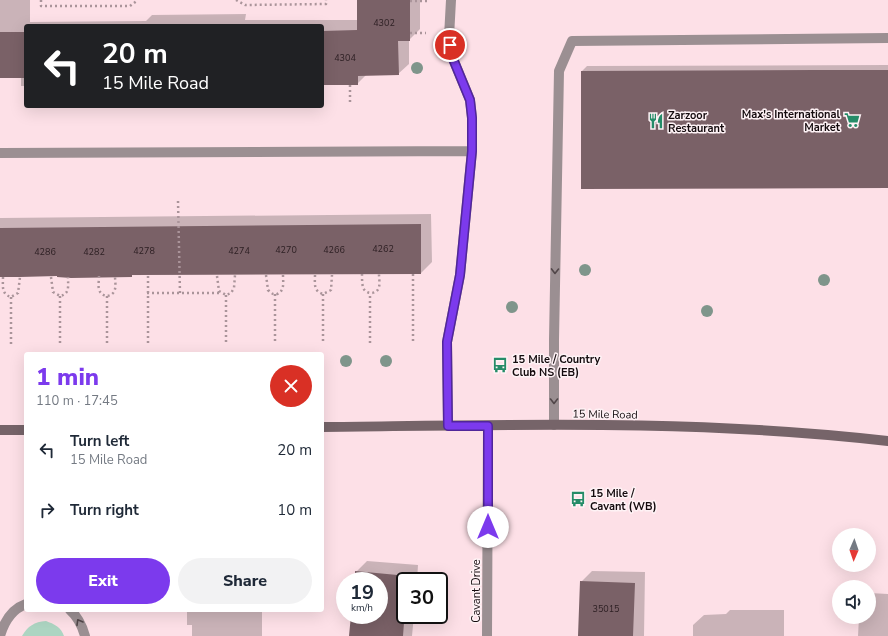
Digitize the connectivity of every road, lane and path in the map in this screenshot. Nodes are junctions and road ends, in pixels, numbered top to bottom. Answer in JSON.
{"nodes":[{"id":1,"x":41,"y":0,"type":"edge"},
{"id":2,"x":138,"y":0,"type":"edge"},
{"id":3,"x":236,"y":0,"type":"edge"},
{"id":4,"x":326,"y":0,"type":"edge"},
{"id":5,"x":410,"y":0,"type":"edge"},
{"id":6,"x":451,"y":0,"type":"edge"},
{"id":7,"x":427,"y":1,"type":"edge"},
{"id":8,"x":410,"y":32,"type":"dead end"},
{"id":9,"x":426,"y":32,"type":"dead end"},
{"id":10,"x":888,"y":38,"type":"edge"},
{"id":11,"x":350,"y":85,"type":"dead end"},
{"id":12,"x":350,"y":102,"type":"dead end"},
{"id":13,"x":472,"y":151,"type":"junction"},
{"id":14,"x":0,"y":152,"type":"edge"},
{"id":15,"x":178,"y":201,"type":"dead end"},
{"id":16,"x":315,"y":274,"type":"dead end"},
{"id":17,"x":332,"y":274,"type":"dead end"},
{"id":18,"x":362,"y":274,"type":"dead end"},
{"id":19,"x":379,"y":274,"type":"dead end"},
{"id":20,"x":413,"y":274,"type":"dead end"},
{"id":21,"x":234,"y":275,"type":"dead end"},
{"id":22,"x":266,"y":275,"type":"dead end"},
{"id":23,"x":283,"y":275,"type":"dead end"},
{"id":24,"x":99,"y":276,"type":"dead end"},
{"id":25,"x":116,"y":276,"type":"dead end"},
{"id":26,"x":148,"y":276,"type":"dead end"},
{"id":27,"x":217,"y":276,"type":"dead end"},
{"id":28,"x":2,"y":277,"type":"dead end"},
{"id":29,"x":20,"y":277,"type":"dead end"},
{"id":30,"x":52,"y":277,"type":"dead end"},
{"id":31,"x":68,"y":277,"type":"dead end"},
{"id":32,"x":148,"y":293,"type":"junction"},
{"id":33,"x":180,"y":293,"type":"junction"},
{"id":34,"x":221,"y":293,"type":"junction"},
{"id":35,"x":226,"y":294,"type":"junction"},
{"id":36,"x":275,"y":294,"type":"junction"},
{"id":37,"x":323,"y":294,"type":"junction"},
{"id":38,"x":370,"y":294,"type":"junction"},
{"id":39,"x":60,"y":296,"type":"junction"},
{"id":40,"x":107,"y":296,"type":"junction"},
{"id":41,"x":11,"y":297,"type":"junction"},
{"id":42,"x":413,"y":342,"type":"dead end"},
{"id":43,"x":323,"y":343,"type":"dead end"},
{"id":44,"x":370,"y":343,"type":"dead end"},
{"id":45,"x":226,"y":344,"type":"dead end"},
{"id":46,"x":275,"y":344,"type":"dead end"},
{"id":47,"x":107,"y":345,"type":"dead end"},
{"id":48,"x":148,"y":345,"type":"dead end"},
{"id":49,"x":11,"y":346,"type":"dead end"},
{"id":50,"x":60,"y":346,"type":"dead end"},
{"id":51,"x":554,"y":425,"type":"junction"},
{"id":52,"x":448,"y":426,"type":"junction"},
{"id":53,"x":488,"y":426,"type":"junction"},
{"id":54,"x":324,"y":427,"type":"edge"},
{"id":55,"x":0,"y":430,"type":"edge"},
{"id":56,"x":24,"y":430,"type":"edge"},
{"id":57,"x":888,"y":441,"type":"edge"},
{"id":58,"x":24,"y":604,"type":"edge"},
{"id":59,"x":72,"y":612,"type":"edge"},
{"id":60,"x":0,"y":636,"type":"edge"},
{"id":61,"x":85,"y":636,"type":"edge"},
{"id":62,"x":487,"y":636,"type":"edge"}],
"edges":[{"from":1,"to":2,"type":"path"},
{"from":3,"to":4,"type":"path"},
{"from":5,"to":7,"type":"path"},
{"from":6,"to":13,"type":"street"},
{"from":8,"to":9,"type":"path"},
{"from":10,"to":51,"type":"street","one_way":true},
{"from":11,"to":12,"type":"path"},
{"from":13,"to":14,"type":"street"},
{"from":13,"to":52,"type":"street"},
{"from":15,"to":33,"type":"path"},
{"from":16,"to":37,"type":"path"},
{"from":17,"to":37,"type":"path"},
{"from":18,"to":38,"type":"path"},
{"from":19,"to":38,"type":"path"},
{"from":20,"to":42,"type":"path"},
{"from":21,"to":35,"type":"path"},
{"from":22,"to":36,"type":"path"},
{"from":23,"to":36,"type":"path"},
{"from":24,"to":40,"type":"path"},
{"from":25,"to":40,"type":"path"},
{"from":26,"to":32,"type":"path"},
{"from":27,"to":34,"type":"path"},
{"from":28,"to":41,"type":"path"},
{"from":29,"to":41,"type":"path"},
{"from":30,"to":39,"type":"path"},
{"from":31,"to":39,"type":"path"},
{"from":32,"to":33,"type":"path"},
{"from":32,"to":48,"type":"path"},
{"from":33,"to":34,"type":"path"},
{"from":34,"to":35,"type":"path"},
{"from":35,"to":45,"type":"path"},
{"from":36,"to":46,"type":"path"},
{"from":37,"to":43,"type":"path"},
{"from":38,"to":44,"type":"path"},
{"from":39,"to":50,"type":"path"},
{"from":40,"to":47,"type":"path"},
{"from":41,"to":49,"type":"path"},
{"from":51,"to":53,"type":"main road","name":"15 Mile Road"},
{"from":51,"to":57,"type":"main road","name":"15 Mile Road"},
{"from":52,"to":53,"type":"main road","name":"15 Mile Road"},
{"from":52,"to":54,"type":"main road","name":"15 Mile Road"},
{"from":53,"to":62,"type":"street","name":"Cavant Drive"},
{"from":55,"to":56,"type":"main road"},
{"from":58,"to":60,"type":"street"},
{"from":61,"to":59,"type":"street","one_way":true}]}
